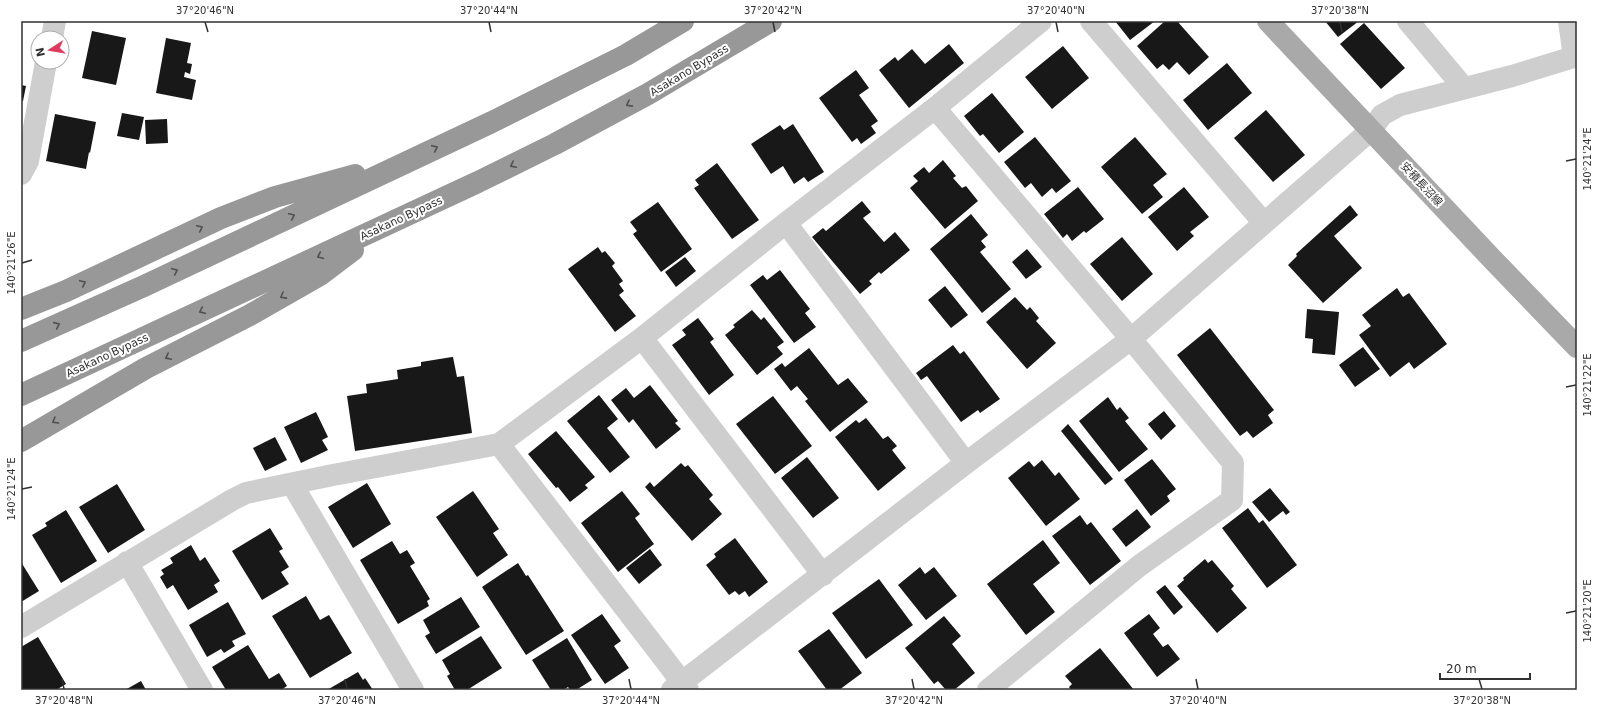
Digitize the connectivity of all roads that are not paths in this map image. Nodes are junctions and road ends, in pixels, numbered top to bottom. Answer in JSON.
{"nodes":[{"id":1,"x":683,"y":21,"type":"edge"},
{"id":2,"x":771,"y":21,"type":"edge"},
{"id":3,"x":1041,"y":21,"type":"edge"},
{"id":4,"x":1091,"y":21,"type":"edge"},
{"id":5,"x":1268,"y":21,"type":"edge"},
{"id":6,"x":1408,"y":21,"type":"edge"},
{"id":7,"x":1569,"y":21,"type":"edge"},
{"id":8,"x":1575,"y":56,"type":"edge"},
{"id":9,"x":45,"y":70,"type":"edge"},
{"id":10,"x":1464,"y":88,"type":"junction"},
{"id":11,"x":935,"y":108,"type":"junction"},
{"id":12,"x":1371,"y":130,"type":"junction"},
{"id":13,"x":408,"y":161,"type":"junction"},
{"id":14,"x":21,"y":174,"type":"edge"},
{"id":15,"x":786,"y":223,"type":"junction"},
{"id":16,"x":1264,"y":223,"type":"junction"},
{"id":17,"x":384,"y":226,"type":"junction"},
{"id":18,"x":21,"y":309,"type":"edge"},
{"id":19,"x":642,"y":338,"type":"junction"},
{"id":20,"x":1131,"y":339,"type":"junction"},
{"id":21,"x":21,"y":341,"type":"edge"},
{"id":22,"x":1577,"y":347,"type":"edge"},
{"id":23,"x":21,"y":395,"type":"edge"},
{"id":24,"x":21,"y":441,"type":"edge"},
{"id":25,"x":499,"y":444,"type":"junction"},
{"id":26,"x":966,"y":463,"type":"junction"},
{"id":27,"x":292,"y":484,"type":"junction"},
{"id":28,"x":127,"y":562,"type":"junction"},
{"id":29,"x":823,"y":575,"type":"junction"},
{"id":30,"x":21,"y":627,"type":"edge"},
{"id":31,"x":681,"y":688,"type":"edge"},
{"id":32,"x":202,"y":690,"type":"edge"},
{"id":33,"x":413,"y":690,"type":"edge"},
{"id":34,"x":988,"y":690,"type":"edge"}],
"edges":[{"from":13,"to":1,"type":"highway","one_way":true},
{"from":2,"to":17,"type":"highway","name":"Asakano Bypass","one_way":true},
{"from":3,"to":11,"type":"street"},
{"from":4,"to":16,"type":"street"},
{"from":5,"to":12,"type":"main road","name":"安積長沼線"},
{"from":6,"to":10,"type":"street"},
{"from":7,"to":8,"type":"street"},
{"from":8,"to":10,"type":"street"},
{"from":9,"to":14,"type":"street"},
{"from":10,"to":12,"type":"street"},
{"from":11,"to":15,"type":"street"},
{"from":11,"to":20,"type":"street"},
{"from":12,"to":16,"type":"street"},
{"from":12,"to":22,"type":"main road","name":"安積長沼線"},
{"from":18,"to":13,"type":"highway","one_way":true},
{"from":21,"to":13,"type":"highway","one_way":true},
{"from":15,"to":19,"type":"street"},
{"from":15,"to":26,"type":"street"},
{"from":16,"to":20,"type":"street"},
{"from":17,"to":23,"type":"highway","name":"Asakano Bypass","one_way":true},
{"from":17,"to":24,"type":"highway","one_way":true},
{"from":19,"to":25,"type":"street"},
{"from":19,"to":29,"type":"street"},
{"from":20,"to":26,"type":"street"},
{"from":20,"to":34,"type":"street"},
{"from":25,"to":27,"type":"street"},
{"from":25,"to":31,"type":"street"},
{"from":26,"to":29,"type":"street"},
{"from":27,"to":28,"type":"street"},
{"from":27,"to":33,"type":"street"},
{"from":28,"to":30,"type":"street"},
{"from":28,"to":32,"type":"street"},
{"from":29,"to":31,"type":"street"}]}
